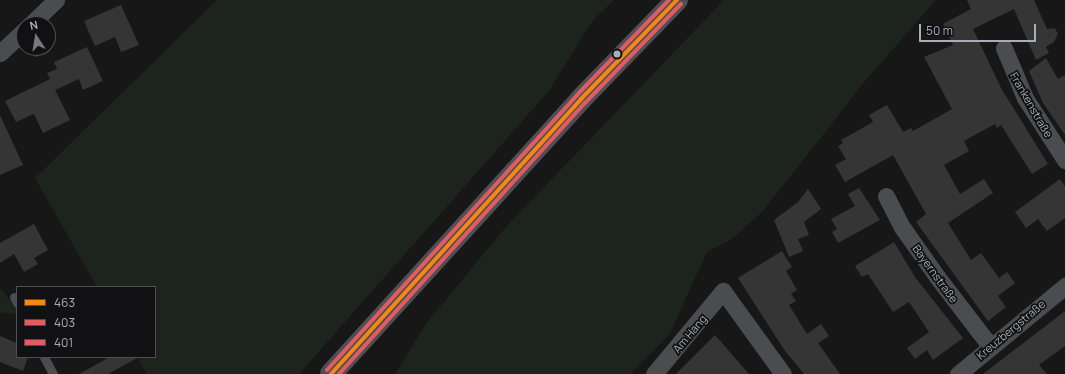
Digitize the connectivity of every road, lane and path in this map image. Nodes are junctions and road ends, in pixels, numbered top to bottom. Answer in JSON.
{"nodes":[{"id":1,"x":56,"y":0,"type":"edge"},
{"id":2,"x":677,"y":0,"type":"edge"},
{"id":3,"x":39,"y":16,"type":"edge"},
{"id":4,"x":16,"y":38,"type":"edge"},
{"id":5,"x":1004,"y":48,"type":"dead end"},
{"id":6,"x":0,"y":53,"type":"edge"},
{"id":7,"x":1065,"y":160,"type":"edge"},
{"id":8,"x":886,"y":196,"type":"dead end"},
{"id":9,"x":1065,"y":286,"type":"edge"},
{"id":10,"x":991,"y":347,"type":"junction"},
{"id":11,"x":45,"y":358,"type":"edge"},
{"id":12,"x":54,"y":374,"type":"edge"},
{"id":13,"x":331,"y":374,"type":"edge"},
{"id":14,"x":654,"y":374,"type":"edge"},
{"id":15,"x":783,"y":374,"type":"edge"},
{"id":16,"x":958,"y":374,"type":"edge"}],
"edges":[{"from":1,"to":3,"type":"street"},
{"from":2,"to":13,"type":"main road"},
{"from":4,"to":6,"type":"street"},
{"from":5,"to":7,"type":"street","name":"Frankenstraße"},
{"from":8,"to":10,"type":"street","name":"Bayernstraße"},
{"from":9,"to":10,"type":"street","name":"Kreuzbergstraße"},
{"from":10,"to":16,"type":"street","name":"Kreuzbergstraße"},
{"from":11,"to":12,"type":"lane"},
{"from":14,"to":15,"type":"street","name":"Am Hang"}]}
